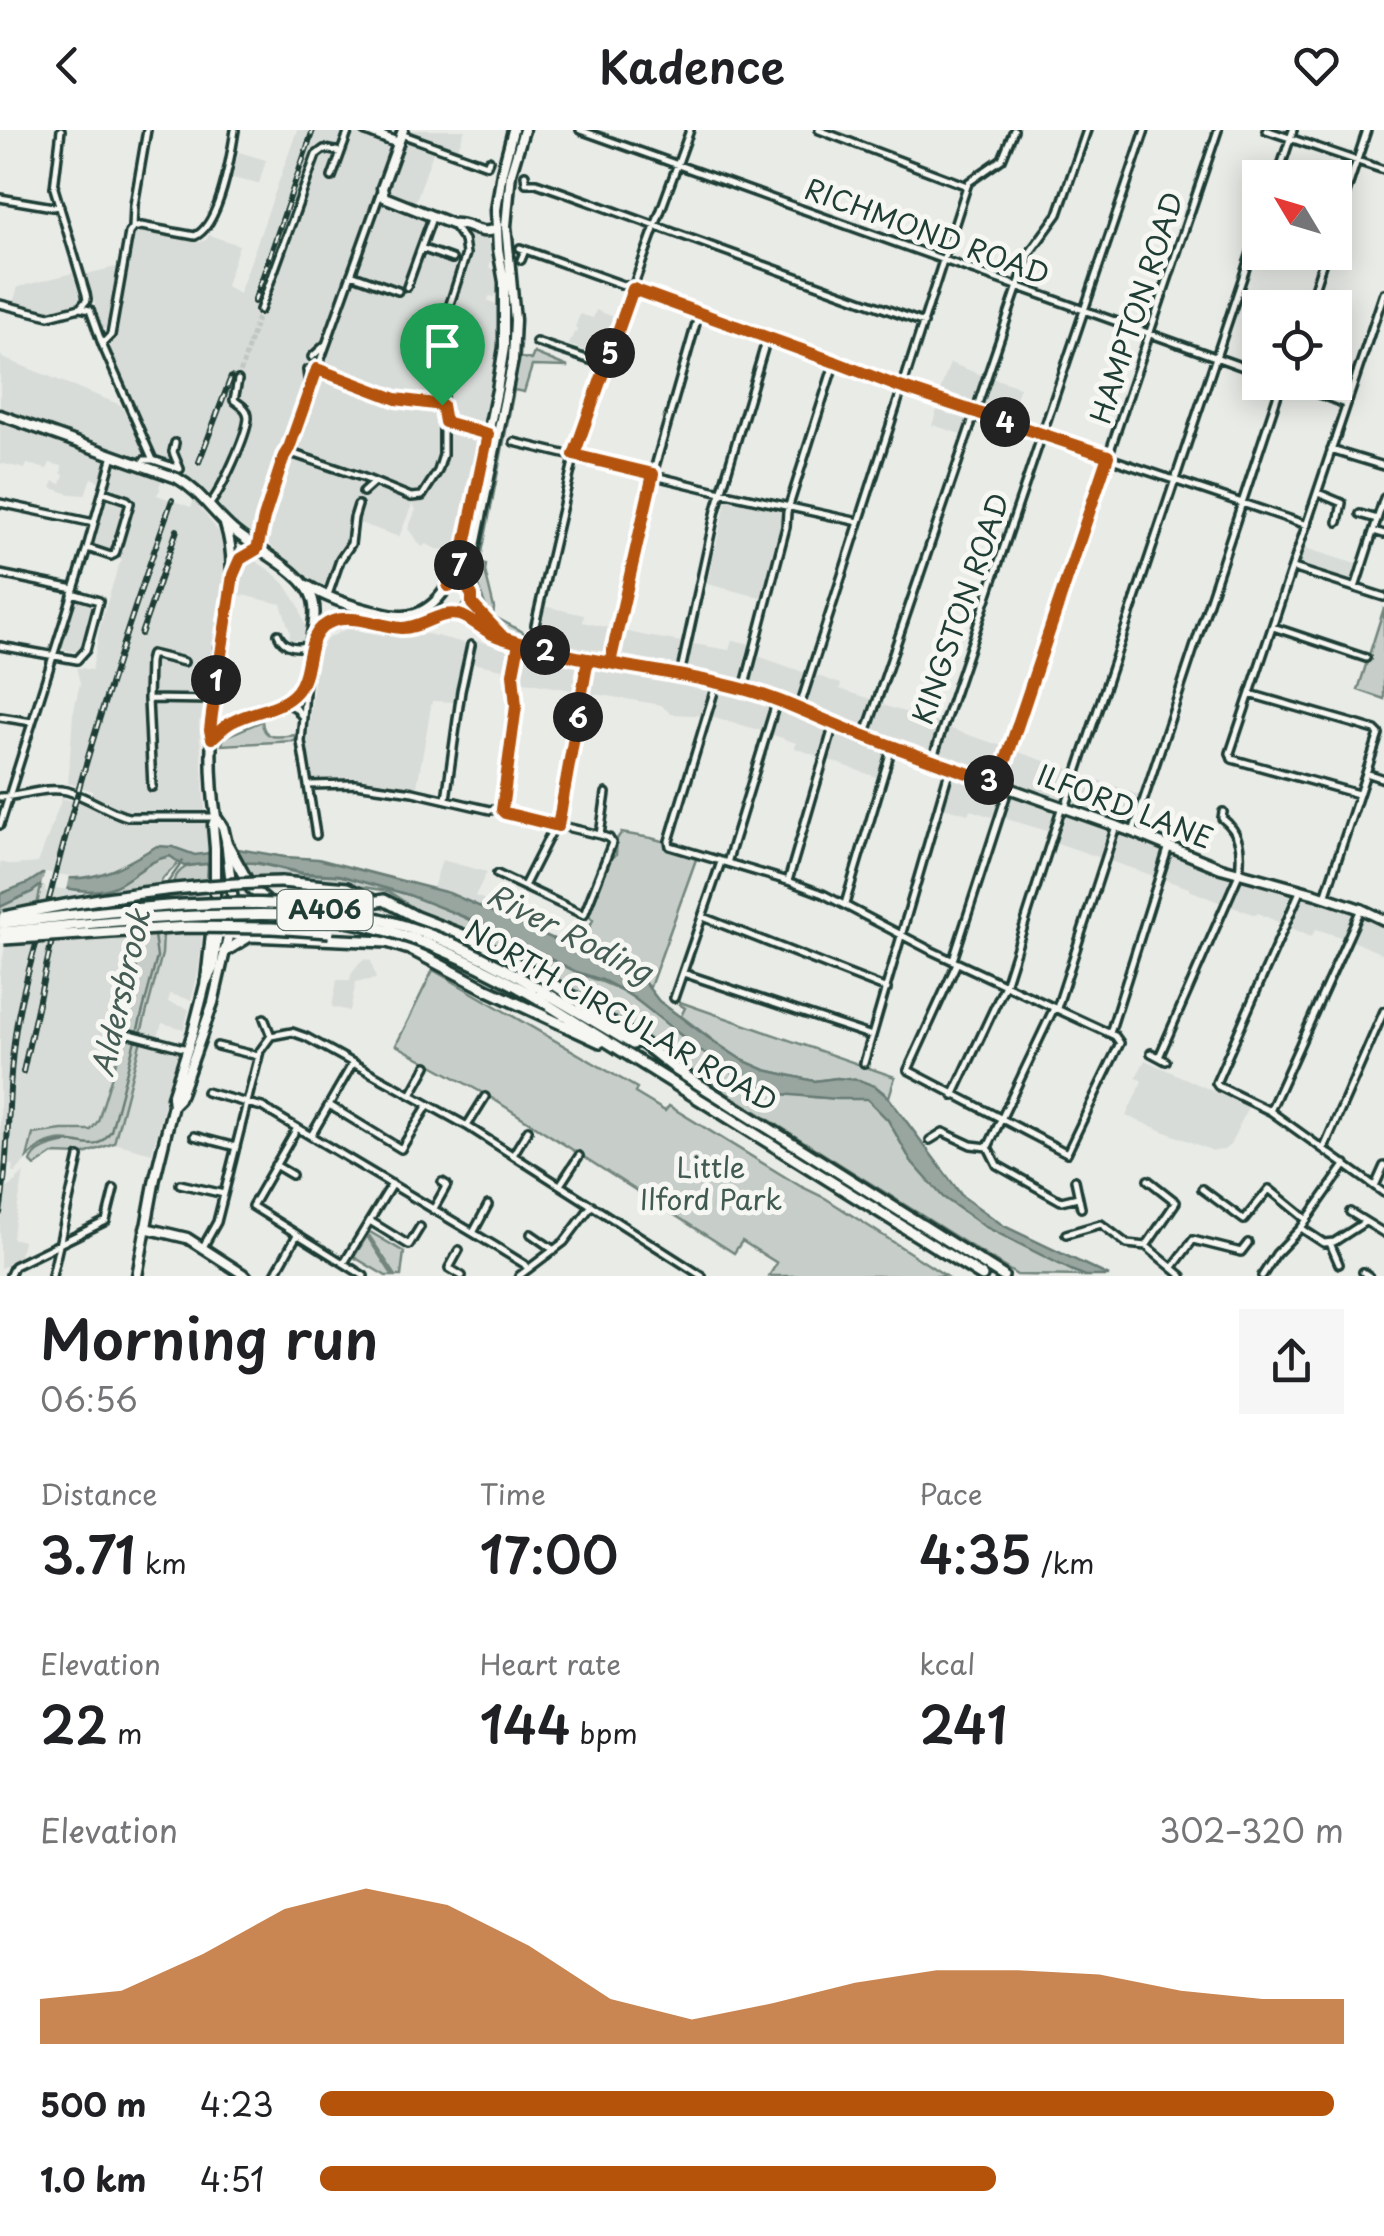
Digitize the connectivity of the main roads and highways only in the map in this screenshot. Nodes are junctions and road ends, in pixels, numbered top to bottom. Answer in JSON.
{"nodes":[{"id":1,"x":365,"y":130,"type":"edge"},
{"id":2,"x":514,"y":130,"type":"edge"},
{"id":3,"x":524,"y":130,"type":"edge"},
{"id":4,"x":401,"y":136,"type":"edge"},
{"id":5,"x":497,"y":228,"type":"junction"},
{"id":6,"x":0,"y":415,"type":"edge"},
{"id":7,"x":225,"y":524,"type":"junction"},
{"id":8,"x":257,"y":549,"type":"junction"},
{"id":9,"x":233,"y":575,"type":"junction"},
{"id":10,"x":306,"y":585,"type":"junction"},
{"id":11,"x":448,"y":586,"type":"junction"},
{"id":12,"x":470,"y":590,"type":"junction"},
{"id":13,"x":441,"y":597,"type":"junction"},
{"id":14,"x":472,"y":604,"type":"junction"},
{"id":15,"x":456,"y":615,"type":"junction"},
{"id":16,"x":504,"y":638,"type":"junction"},
{"id":17,"x":310,"y":645,"type":"junction"},
{"id":18,"x":214,"y":703,"type":"junction"},
{"id":19,"x":234,"y":721,"type":"junction"},
{"id":20,"x":212,"y":738,"type":"junction"},
{"id":21,"x":216,"y":817,"type":"junction"},
{"id":22,"x":227,"y":844,"type":"junction"},
{"id":23,"x":372,"y":900,"type":"junction"},
{"id":24,"x":232,"y":902,"type":"junction"},
{"id":25,"x":267,"y":902,"type":"junction"},
{"id":26,"x":399,"y":908,"type":"junction"},
{"id":27,"x":1384,"y":920,"type":"edge"},
{"id":28,"x":0,"y":921,"type":"edge"},
{"id":29,"x":219,"y":933,"type":"junction"},
{"id":30,"x":0,"y":936,"type":"edge"},
{"id":31,"x":250,"y":936,"type":"junction"},
{"id":32,"x":358,"y":940,"type":"junction"},
{"id":33,"x":387,"y":942,"type":"junction"},
{"id":34,"x":224,"y":952,"type":"junction"},
{"id":35,"x":206,"y":981,"type":"joint"},
{"id":36,"x":535,"y":991,"type":"junction"},
{"id":37,"x":191,"y":1050,"type":"junction"},
{"id":38,"x":642,"y":1063,"type":"junction"},
{"id":39,"x":678,"y":1071,"type":"junction"},
{"id":40,"x":145,"y":1228,"type":"junction"},
{"id":41,"x":137,"y":1276,"type":"edge"},
{"id":42,"x":246,"y":1276,"type":"edge"},
{"id":43,"x":982,"y":1276,"type":"edge"},
{"id":44,"x":1003,"y":1276,"type":"edge"}],
"edges":[{"from":1,"to":4,"type":"main road"},
{"from":2,"to":5,"type":"main road"},
{"from":3,"to":12,"type":"main road"},
{"from":4,"to":5,"type":"main road"},
{"from":5,"to":11,"type":"main road"},
{"from":6,"to":7,"type":"main road"},
{"from":7,"to":8,"type":"main road"},
{"from":7,"to":9,"type":"main road"},
{"from":8,"to":9,"type":"main road"},
{"from":8,"to":10,"type":"main road"},
{"from":9,"to":18,"type":"main road"},
{"from":10,"to":13,"type":"main road"},
{"from":10,"to":17,"type":"main road"},
{"from":11,"to":12,"type":"main road"},
{"from":11,"to":13,"type":"main road"},
{"from":12,"to":14,"type":"main road"},
{"from":13,"to":15,"type":"main road"},
{"from":14,"to":15,"type":"main road"},
{"from":14,"to":16,"type":"main road","name":"ILFORD LANE"},
{"from":15,"to":16,"type":"main road","name":"ILFORD LANE"},
{"from":15,"to":17,"type":"main road"},
{"from":16,"to":27,"type":"main road","name":"ILFORD LANE"},
{"from":17,"to":19,"type":"main road"},
{"from":18,"to":19,"type":"main road"},
{"from":18,"to":20,"type":"main road"},
{"from":19,"to":20,"type":"main road"},
{"from":20,"to":21,"type":"main road"},
{"from":21,"to":22,"type":"main road"},
{"from":21,"to":29,"type":"main road"},
{"from":22,"to":24,"type":"main road"},
{"from":22,"to":25,"type":"highway","number":"A406"},
{"from":23,"to":25,"type":"highway","number":"A406"},
{"from":23,"to":26,"type":"highway","number":"A406"},
{"from":23,"to":28,"type":"highway","number":"A406","bridge":true},
{"from":24,"to":25,"type":"highway","number":"A406"},
{"from":24,"to":29,"type":"highway"},
{"from":26,"to":33,"type":"highway","number":"A406"},
{"from":26,"to":39,"type":"highway","number":"A406"},
{"from":28,"to":36,"type":"highway","name":"NORTH CIRCULAR ROAD","number":"A406","bridge":true},
{"from":29,"to":31,"type":"highway","number":"A406"},
{"from":29,"to":34,"type":"main road"},
{"from":29,"to":35,"type":"highway"},
{"from":30,"to":32,"type":"highway","number":"A406","bridge":true},
{"from":30,"to":36,"type":"highway","name":"NORTH CIRCULAR ROAD","number":"A406","bridge":true},
{"from":31,"to":32,"type":"highway","number":"A406"},
{"from":31,"to":34,"type":"highway","number":"A406"},
{"from":32,"to":33,"type":"highway","number":"A406"},
{"from":33,"to":38,"type":"highway","number":"A406"},
{"from":34,"to":37,"type":"main road"},
{"from":35,"to":37,"type":"main road"},
{"from":36,"to":38,"type":"highway","name":"NORTH CIRCULAR ROAD","number":"A406"},
{"from":36,"to":39,"type":"highway","name":"NORTH CIRCULAR ROAD","number":"A406"},
{"from":37,"to":40,"type":"main road"},
{"from":38,"to":43,"type":"highway","name":"NORTH CIRCULAR ROAD","number":"A406"},
{"from":39,"to":44,"type":"highway","name":"NORTH CIRCULAR ROAD","number":"A406"},
{"from":40,"to":41,"type":"main road"},
{"from":40,"to":42,"type":"main road"}]}
